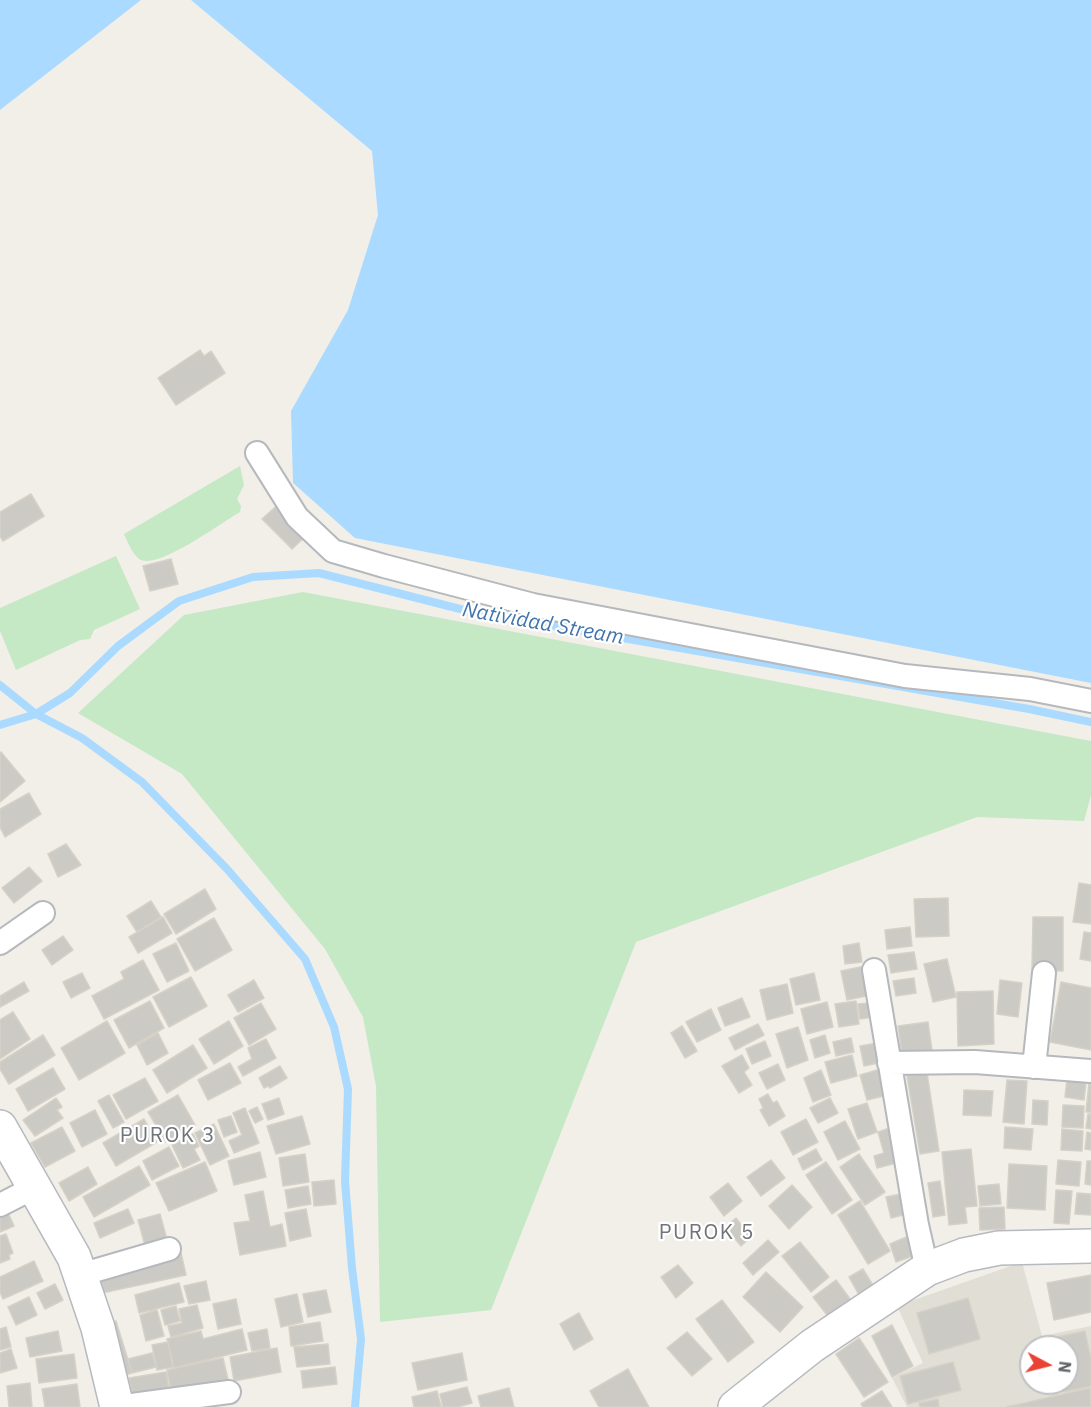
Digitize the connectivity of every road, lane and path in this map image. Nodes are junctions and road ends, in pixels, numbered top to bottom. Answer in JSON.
{"nodes":[{"id":1,"x":257,"y":453,"type":"dead end"},
{"id":2,"x":1091,"y":701,"type":"edge"},
{"id":3,"x":44,"y":913,"type":"dead end"},
{"id":4,"x":0,"y":943,"type":"edge"},
{"id":5,"x":874,"y":970,"type":"dead end"},
{"id":6,"x":1044,"y":973,"type":"dead end"},
{"id":7,"x":890,"y":1063,"type":"junction"},
{"id":8,"x":1034,"y":1067,"type":"junction"},
{"id":9,"x":1091,"y":1071,"type":"edge"},
{"id":10,"x":0,"y":1127,"type":"edge"},
{"id":11,"x":35,"y":1187,"type":"junction"},
{"id":12,"x":0,"y":1205,"type":"edge"},
{"id":13,"x":1091,"y":1246,"type":"edge"},
{"id":14,"x":169,"y":1249,"type":"dead end"},
{"id":15,"x":927,"y":1269,"type":"junction"},
{"id":16,"x":80,"y":1275,"type":"junction"},
{"id":17,"x":229,"y":1392,"type":"dead end"},
{"id":18,"x":117,"y":1407,"type":"edge"},
{"id":19,"x":735,"y":1407,"type":"edge"}],
"edges":[{"from":1,"to":2,"type":"street"},
{"from":3,"to":4,"type":"street"},
{"from":5,"to":7,"type":"street"},
{"from":6,"to":8,"type":"street"},
{"from":7,"to":8,"type":"street"},
{"from":7,"to":15,"type":"street"},
{"from":8,"to":9,"type":"street"},
{"from":10,"to":11,"type":"street"},
{"from":11,"to":12,"type":"street"},
{"from":11,"to":16,"type":"street"},
{"from":13,"to":15,"type":"street"},
{"from":14,"to":16,"type":"street"},
{"from":15,"to":19,"type":"street"},
{"from":16,"to":18,"type":"street"},
{"from":17,"to":18,"type":"street"}]}
